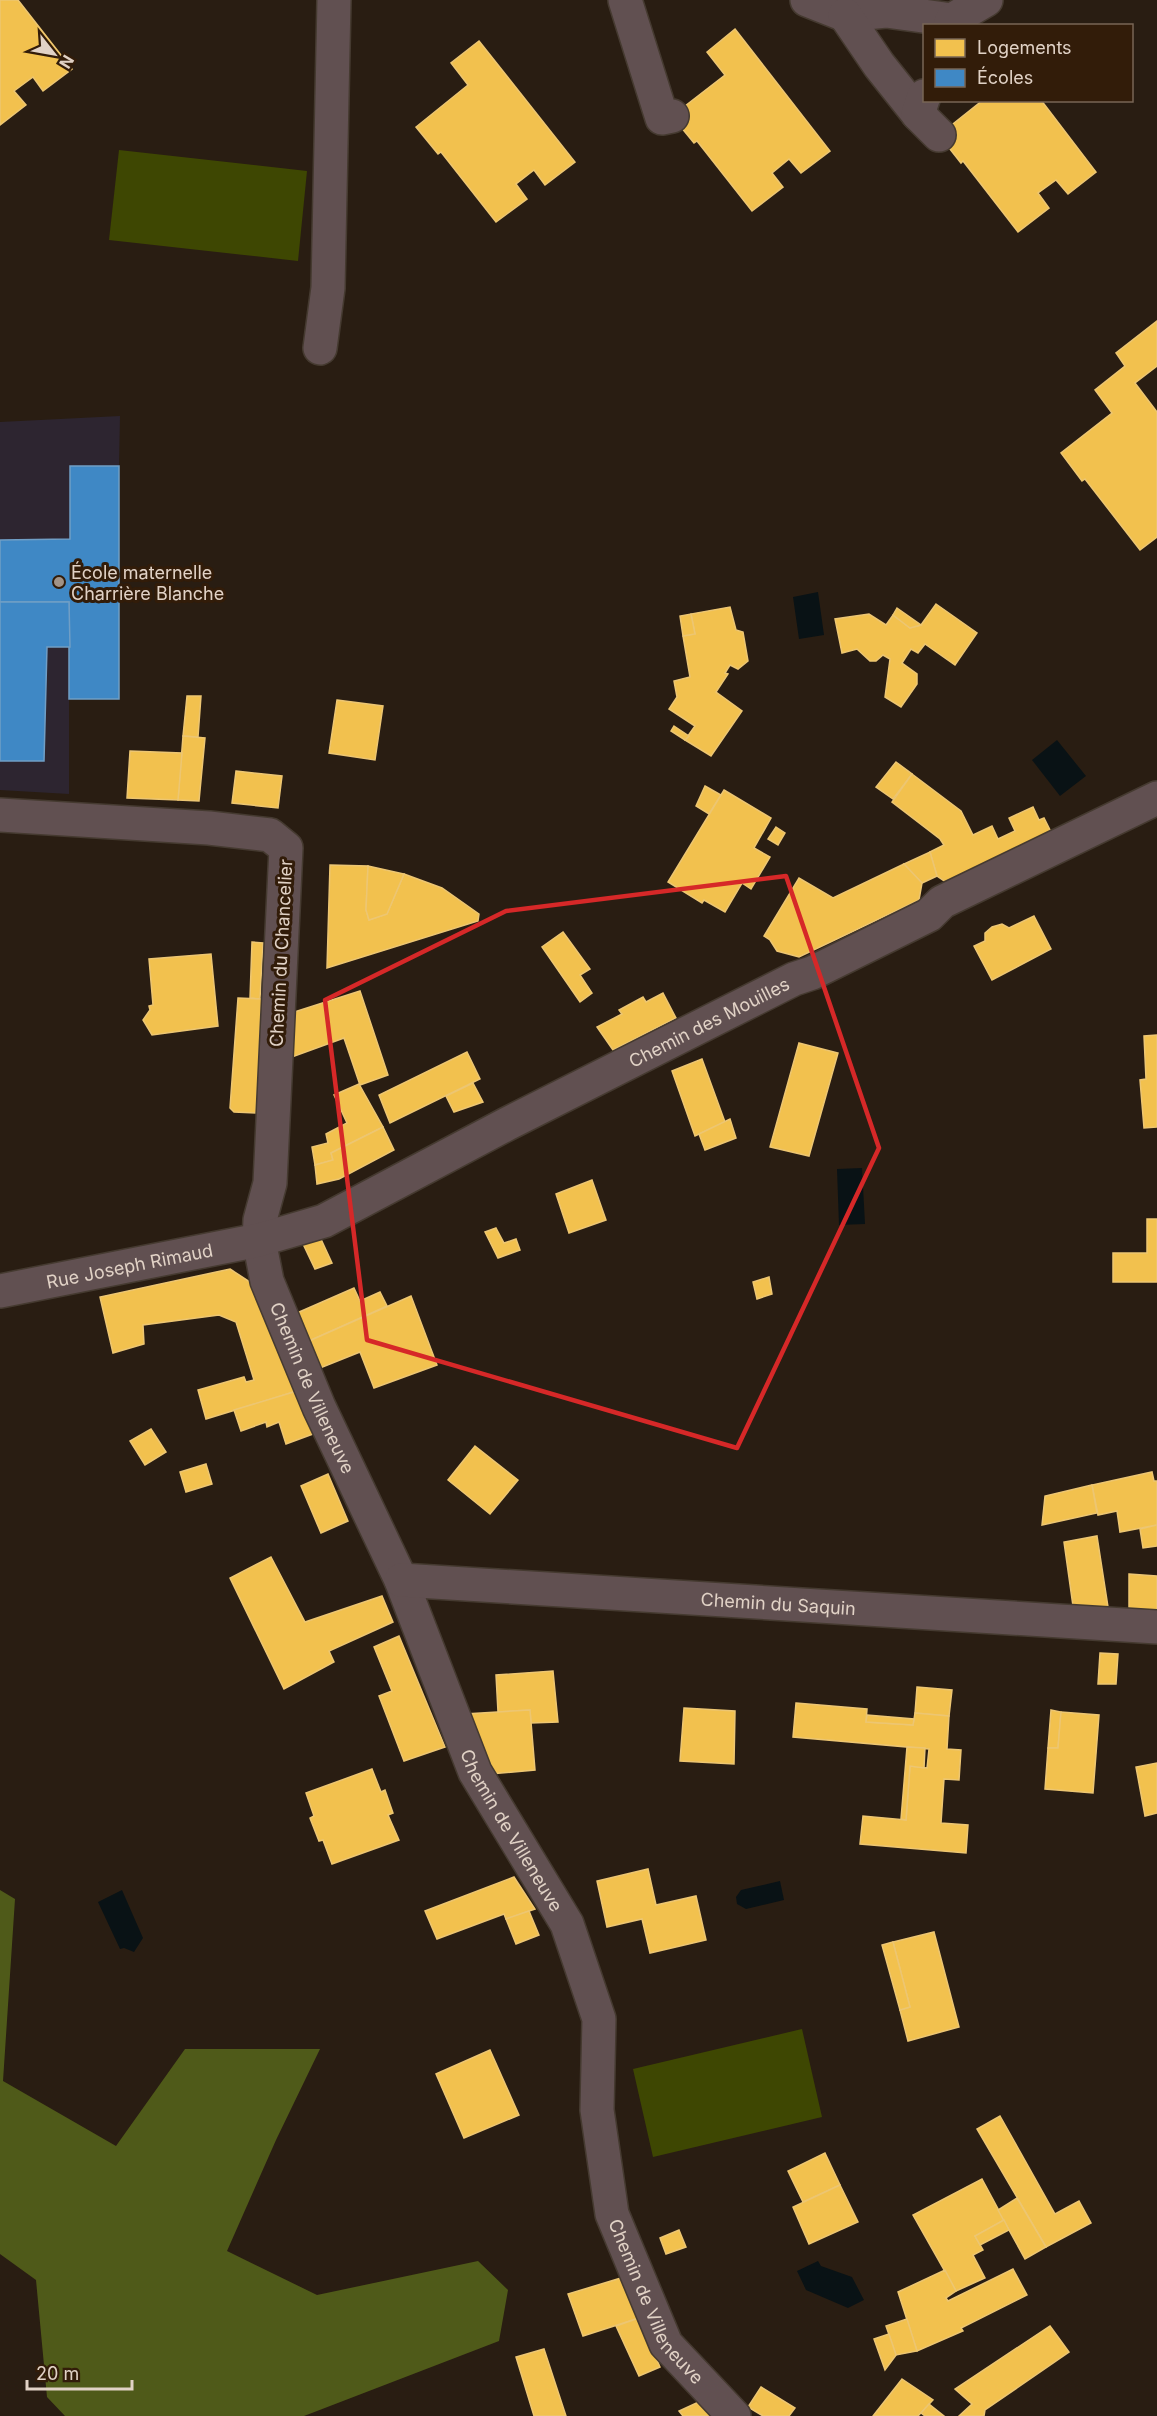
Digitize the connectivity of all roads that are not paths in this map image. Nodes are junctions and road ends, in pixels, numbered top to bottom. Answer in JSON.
{"nodes":[{"id":1,"x":334,"y":0,"type":"edge"},
{"id":2,"x":625,"y":0,"type":"edge"},
{"id":3,"x":807,"y":0,"type":"edge"},
{"id":4,"x":986,"y":0,"type":"edge"},
{"id":5,"x":845,"y":15,"type":"junction"},
{"id":6,"x":951,"y":23,"type":"edge"},
{"id":7,"x":927,"y":115,"type":"edge"},
{"id":8,"x":672,"y":116,"type":"dead end"},
{"id":9,"x":320,"y":348,"type":"dead end"},
{"id":10,"x":1157,"y":798,"type":"edge"},
{"id":11,"x":0,"y":815,"type":"edge"},
{"id":12,"x":259,"y":1240,"type":"junction"},
{"id":13,"x":0,"y":1292,"type":"edge"},
{"id":14,"x":401,"y":1580,"type":"junction"},
{"id":15,"x":1157,"y":1627,"type":"edge"},
{"id":16,"x":734,"y":2416,"type":"edge"}],
"edges":[{"from":1,"to":9,"type":"street"},
{"from":2,"to":8,"type":"street"},
{"from":3,"to":5,"type":"street"},
{"from":4,"to":6,"type":"street"},
{"from":5,"to":6,"type":"street"},
{"from":5,"to":7,"type":"street"},
{"from":10,"to":12,"type":"street","name":"Chemin des Mouilles"},
{"from":11,"to":12,"type":"street","name":"Chemin du Chancelier"},
{"from":12,"to":13,"type":"street","name":"Rue Joseph Rimaud"},
{"from":12,"to":14,"type":"street","name":"Chemin de Villeneuve"},
{"from":14,"to":15,"type":"street","name":"Chemin du Saquin"},
{"from":14,"to":16,"type":"street","name":"Chemin de Villeneuve"}]}
